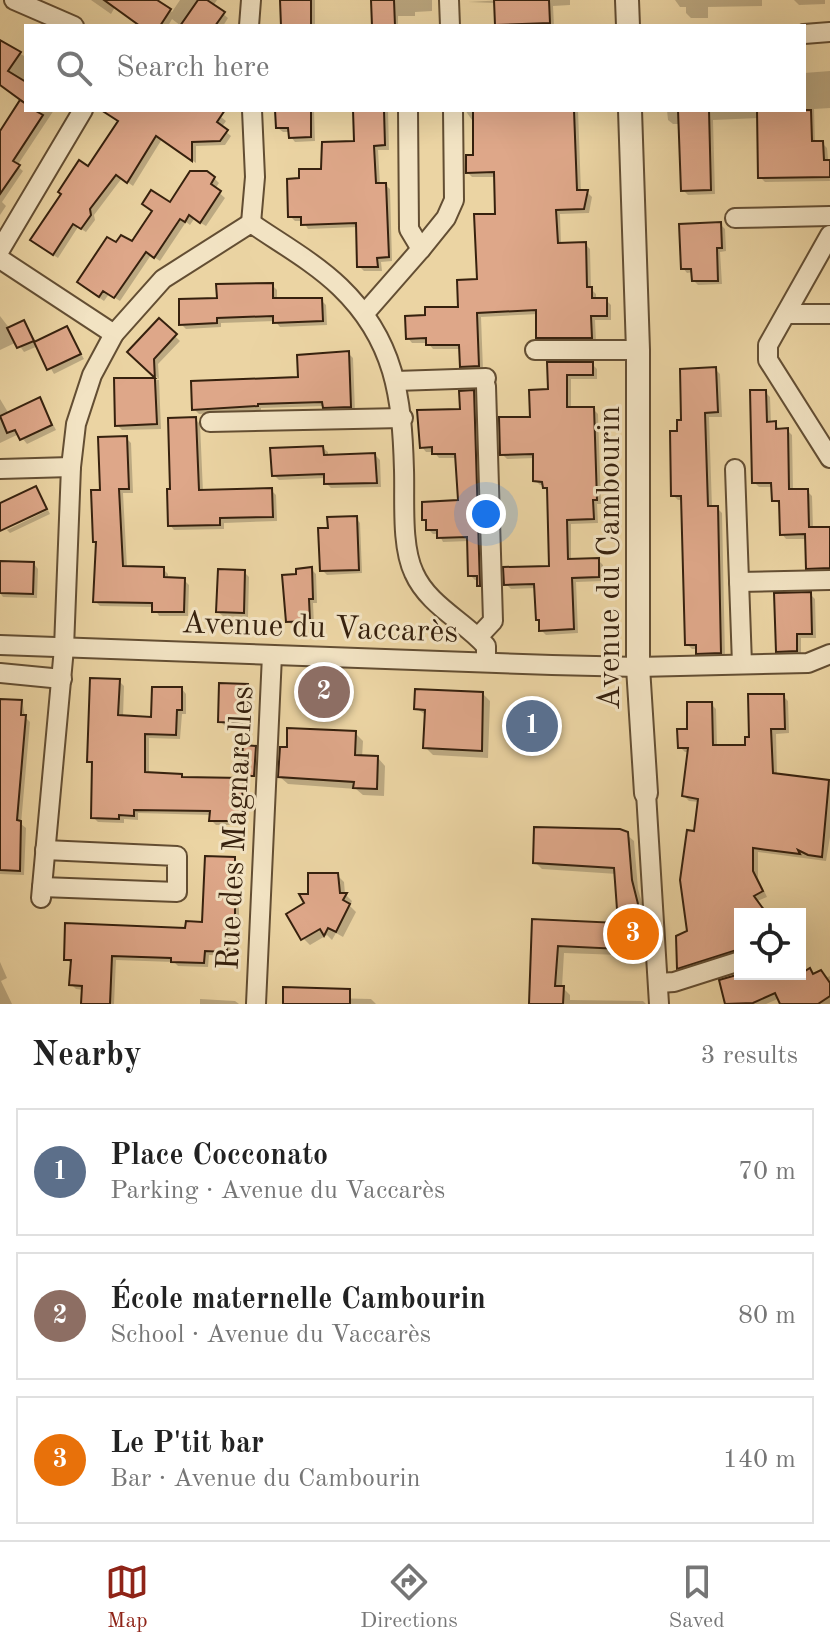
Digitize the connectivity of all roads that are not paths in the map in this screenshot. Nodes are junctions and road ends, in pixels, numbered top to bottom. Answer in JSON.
{"nodes":[{"id":1,"x":14,"y":0,"type":"edge"},
{"id":2,"x":251,"y":0,"type":"edge"},
{"id":3,"x":449,"y":0,"type":"edge"},
{"id":4,"x":627,"y":0,"type":"edge"},
{"id":5,"x":69,"y":24,"type":"edge"},
{"id":6,"x":249,"y":24,"type":"edge"},
{"id":7,"x":450,"y":24,"type":"edge"},
{"id":8,"x":628,"y":24,"type":"edge"},
{"id":9,"x":830,"y":32,"type":"edge"},
{"id":10,"x":806,"y":34,"type":"edge"},
{"id":11,"x":82,"y":112,"type":"edge"},
{"id":12,"x":252,"y":112,"type":"edge"},
{"id":13,"x":408,"y":112,"type":"edge"},
{"id":14,"x":453,"y":112,"type":"edge"},
{"id":15,"x":630,"y":112,"type":"edge"},
{"id":16,"x":830,"y":216,"type":"edge"},
{"id":17,"x":735,"y":218,"type":"dead end"},
{"id":18,"x":251,"y":223,"type":"junction"},
{"id":19,"x":830,"y":235,"type":"edge"},
{"id":20,"x":421,"y":249,"type":"junction"},
{"id":21,"x":0,"y":250,"type":"edge"},
{"id":22,"x":0,"y":259,"type":"edge"},
{"id":23,"x":365,"y":313,"type":"junction"},
{"id":24,"x":786,"y":314,"type":"junction"},
{"id":25,"x":830,"y":314,"type":"edge"},
{"id":26,"x":114,"y":334,"type":"junction"},
{"id":27,"x":535,"y":350,"type":"dead end"},
{"id":28,"x":638,"y":350,"type":"junction"},
{"id":29,"x":396,"y":381,"type":"junction"},
{"id":30,"x":403,"y":418,"type":"junction"},
{"id":31,"x":210,"y":422,"type":"dead end"},
{"id":32,"x":830,"y":458,"type":"edge"},
{"id":33,"x":71,"y":467,"type":"junction"},
{"id":34,"x":0,"y":469,"type":"edge"},
{"id":35,"x":735,"y":469,"type":"dead end"},
{"id":36,"x":830,"y":580,"type":"edge"},
{"id":37,"x":739,"y":582,"type":"junction"},
{"id":38,"x":478,"y":637,"type":"junction"},
{"id":39,"x":0,"y":645,"type":"edge"},
{"id":40,"x":64,"y":648,"type":"junction"},
{"id":41,"x":830,"y":654,"type":"edge"},
{"id":42,"x":272,"y":655,"type":"junction"},
{"id":43,"x":486,"y":662,"type":"junction"},
{"id":44,"x":742,"y":664,"type":"junction"},
{"id":45,"x":638,"y":667,"type":"junction"},
{"id":46,"x":0,"y":673,"type":"edge"},
{"id":47,"x":62,"y":679,"type":"junction"},
{"id":48,"x":646,"y":793,"type":"joint"},
{"id":49,"x":45,"y":850,"type":"junction"},
{"id":50,"x":734,"y":963,"type":"edge"},
{"id":51,"x":659,"y":983,"type":"junction"},
{"id":52,"x":256,"y":1004,"type":"edge"},
{"id":53,"x":659,"y":1004,"type":"edge"}],
"edges":[{"from":1,"to":5,"type":"street"},
{"from":2,"to":6,"type":"street"},
{"from":3,"to":7,"type":"street"},
{"from":4,"to":8,"type":"street"},
{"from":9,"to":10,"type":"street"},
{"from":11,"to":21,"type":"street"},
{"from":12,"to":18,"type":"street"},
{"from":13,"to":20,"type":"street"},
{"from":14,"to":20,"type":"street"},
{"from":15,"to":28,"type":"street","name":"Avenue du Cambourin"},
{"from":16,"to":17,"type":"street"},
{"from":18,"to":23,"type":"street"},
{"from":18,"to":26,"type":"street"},
{"from":19,"to":24,"type":"street"},
{"from":20,"to":23,"type":"street"},
{"from":22,"to":26,"type":"street"},
{"from":23,"to":29,"type":"street"},
{"from":24,"to":25,"type":"street"},
{"from":24,"to":32,"type":"street"},
{"from":26,"to":33,"type":"street"},
{"from":27,"to":28,"type":"street"},
{"from":28,"to":45,"type":"street","name":"Avenue du Cambourin"},
{"from":29,"to":30,"type":"street"},
{"from":29,"to":38,"type":"street"},
{"from":30,"to":31,"type":"street"},
{"from":30,"to":38,"type":"street"},
{"from":33,"to":34,"type":"street"},
{"from":33,"to":40,"type":"street"},
{"from":35,"to":37,"type":"street"},
{"from":36,"to":37,"type":"street"},
{"from":37,"to":44,"type":"street"},
{"from":38,"to":43,"type":"street"},
{"from":39,"to":40,"type":"street","name":"Avenue du Vaccarès"},
{"from":40,"to":42,"type":"street","name":"Avenue du Vaccarès"},
{"from":40,"to":47,"type":"street"},
{"from":41,"to":44,"type":"street","name":"Avenue du Vaccarès"},
{"from":42,"to":43,"type":"street","name":"Avenue du Vaccarès"},
{"from":42,"to":52,"type":"street","name":"Rue des Magnarelles"},
{"from":43,"to":45,"type":"street","name":"Avenue du Vaccarès"},
{"from":44,"to":45,"type":"street","name":"Avenue du Vaccarès"},
{"from":45,"to":48,"type":"street","name":"Avenue du Cambourin"},
{"from":46,"to":47,"type":"street"},
{"from":47,"to":49,"type":"street"},
{"from":48,"to":51,"type":"street","name":"Avenue du Cambourin"},
{"from":49,"to":49,"type":"street"},
{"from":50,"to":51,"type":"street"},
{"from":51,"to":53,"type":"street","name":"Avenue du Cambourin"}]}
